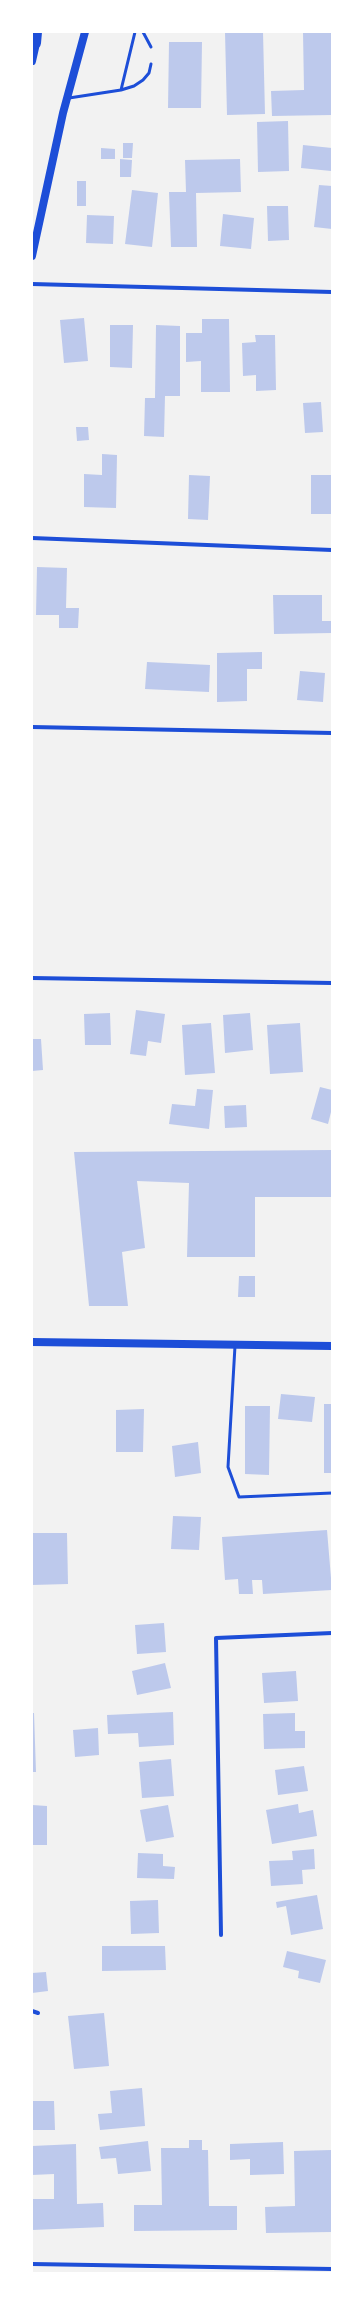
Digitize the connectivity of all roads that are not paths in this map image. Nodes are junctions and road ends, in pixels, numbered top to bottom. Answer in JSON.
{"nodes":[{"id":1,"x":85,"y":32,"type":"edge"},
{"id":2,"x":135,"y":32,"type":"edge"},
{"id":3,"x":143,"y":32,"type":"edge"},
{"id":4,"x":37,"y":36,"type":"edge"},
{"id":5,"x":151,"y":47,"type":"dead end"},
{"id":6,"x":32,"y":61,"type":"edge"},
{"id":7,"x":151,"y":64,"type":"dead end"},
{"id":8,"x":121,"y":90,"type":"junction"},
{"id":9,"x":67,"y":98,"type":"junction"},
{"id":10,"x":32,"y":256,"type":"edge"},
{"id":11,"x":32,"y":284,"type":"edge"},
{"id":12,"x":332,"y":292,"type":"edge"},
{"id":13,"x":32,"y":538,"type":"edge"},
{"id":14,"x":332,"y":550,"type":"edge"},
{"id":15,"x":32,"y":727,"type":"edge"},
{"id":16,"x":332,"y":733,"type":"edge"},
{"id":17,"x":32,"y":978,"type":"edge"},
{"id":18,"x":332,"y":983,"type":"edge"},
{"id":19,"x":32,"y":1342,"type":"edge"},
{"id":20,"x":235,"y":1344,"type":"junction"},
{"id":21,"x":332,"y":1346,"type":"edge"},
{"id":22,"x":332,"y":1494,"type":"edge"},
{"id":23,"x":332,"y":1633,"type":"edge"},
{"id":24,"x":221,"y":1935,"type":"dead end"},
{"id":25,"x":32,"y":2010,"type":"edge"},
{"id":26,"x":38,"y":2013,"type":"dead end"},
{"id":27,"x":32,"y":2264,"type":"edge"},
{"id":28,"x":332,"y":2269,"type":"edge"}],
"edges":[{"from":1,"to":9,"type":"main road"},
{"from":2,"to":8,"type":"lane"},
{"from":3,"to":5,"type":"lane"},
{"from":4,"to":6,"type":"main road"},
{"from":7,"to":8,"type":"lane"},
{"from":8,"to":9,"type":"lane"},
{"from":9,"to":10,"type":"main road"},
{"from":11,"to":12,"type":"street"},
{"from":13,"to":14,"type":"street"},
{"from":15,"to":16,"type":"street"},
{"from":17,"to":18,"type":"street"},
{"from":19,"to":20,"type":"main road"},
{"from":20,"to":21,"type":"main road"},
{"from":20,"to":22,"type":"lane"},
{"from":23,"to":24,"type":"street"},
{"from":25,"to":26,"type":"street"},
{"from":27,"to":28,"type":"street"}]}
